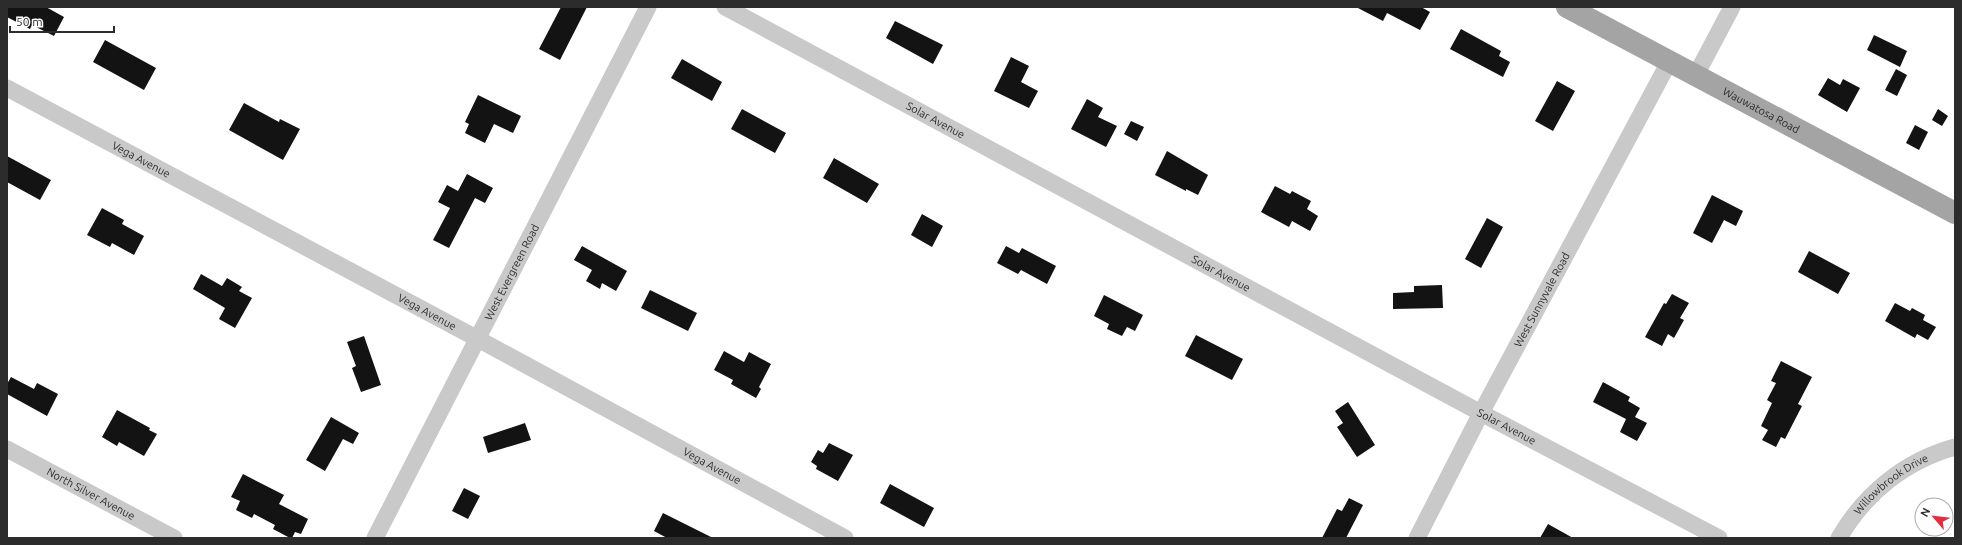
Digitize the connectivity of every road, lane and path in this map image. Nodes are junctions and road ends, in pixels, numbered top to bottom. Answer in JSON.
{"nodes":[{"id":1,"x":648,"y":7,"type":"edge"},
{"id":2,"x":725,"y":7,"type":"edge"},
{"id":3,"x":1567,"y":7,"type":"edge"},
{"id":4,"x":1732,"y":7,"type":"edge"},
{"id":5,"x":1669,"y":62,"type":"junction"},
{"id":6,"x":1696,"y":75,"type":"junction"},
{"id":7,"x":7,"y":88,"type":"edge"},
{"id":8,"x":1955,"y":213,"type":"edge"},
{"id":9,"x":478,"y":338,"type":"junction"},
{"id":10,"x":1481,"y":412,"type":"junction"},
{"id":11,"x":1955,"y":447,"type":"edge"},
{"id":12,"x":7,"y":449,"type":"edge"},
{"id":13,"x":174,"y":538,"type":"edge"},
{"id":14,"x":375,"y":538,"type":"edge"},
{"id":15,"x":845,"y":538,"type":"edge"},
{"id":16,"x":1417,"y":538,"type":"edge"},
{"id":17,"x":1719,"y":538,"type":"edge"},
{"id":18,"x":1839,"y":538,"type":"edge"}],
"edges":[{"from":1,"to":9,"type":"street","name":"West Evergreen Road"},
{"from":2,"to":10,"type":"street","name":"Solar Avenue"},
{"from":3,"to":5,"type":"main road","name":"Wauwatosa Road"},
{"from":4,"to":6,"type":"street"},
{"from":5,"to":6,"type":"main road","name":"Wauwatosa Road"},
{"from":5,"to":10,"type":"street","name":"West Sunnyvale Road"},
{"from":6,"to":8,"type":"main road","name":"Wauwatosa Road"},
{"from":7,"to":9,"type":"street","name":"Vega Avenue"},
{"from":9,"to":14,"type":"street","name":"West Evergreen Road"},
{"from":9,"to":15,"type":"street","name":"Vega Avenue"},
{"from":10,"to":16,"type":"street","name":"West Sunnyvale Road"},
{"from":10,"to":17,"type":"street","name":"Solar Avenue"},
{"from":11,"to":18,"type":"street","name":"Willowbrook Drive"},
{"from":12,"to":13,"type":"street","name":"North Silver Avenue"}]}
